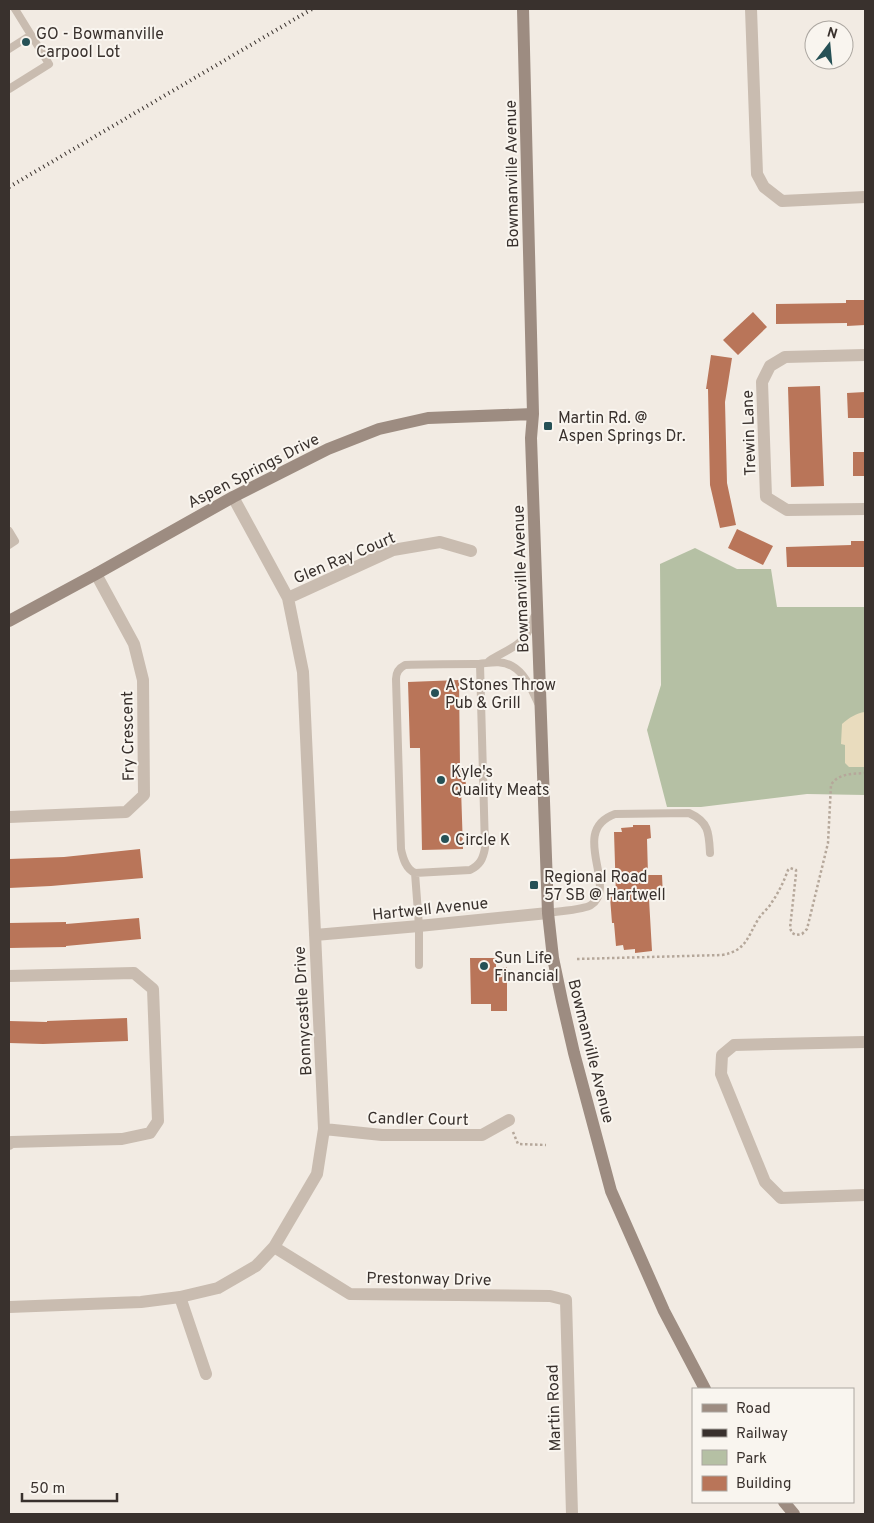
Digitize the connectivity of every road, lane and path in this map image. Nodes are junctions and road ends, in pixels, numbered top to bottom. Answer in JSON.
{"nodes":[{"id":1,"x":15,"y":9,"type":"edge"},
{"id":2,"x":523,"y":9,"type":"edge"},
{"id":3,"x":751,"y":9,"type":"edge"},
{"id":4,"x":31,"y":35,"type":"junction"},
{"id":5,"x":9,"y":49,"type":"edge"},
{"id":6,"x":9,"y":89,"type":"edge"},
{"id":7,"x":865,"y":197,"type":"edge"},
{"id":8,"x":865,"y":354,"type":"edge"},
{"id":9,"x":533,"y":414,"type":"junction"},
{"id":10,"x":233,"y":497,"type":"junction"},
{"id":11,"x":865,"y":509,"type":"edge"},
{"id":12,"x":9,"y":531,"type":"edge"},
{"id":13,"x":9,"y":545,"type":"edge"},
{"id":14,"x":471,"y":551,"type":"dead end"},
{"id":15,"x":96,"y":574,"type":"junction"},
{"id":16,"x":288,"y":598,"type":"junction"},
{"id":17,"x":537,"y":608,"type":"junction"},
{"id":18,"x":9,"y":621,"type":"edge"},
{"id":19,"x":483,"y":663,"type":"junction"},
{"id":20,"x":540,"y":707,"type":"junction"},
{"id":21,"x":865,"y":773,"type":"edge"},
{"id":22,"x":9,"y":817,"type":"edge"},
{"id":23,"x":710,"y":853,"type":"dead end"},
{"id":24,"x":415,"y":873,"type":"junction"},
{"id":25,"x":548,"y":913,"type":"junction"},
{"id":26,"x":419,"y":926,"type":"junction"},
{"id":27,"x":315,"y":935,"type":"junction"},
{"id":28,"x":577,"y":959,"type":"dead end"},
{"id":29,"x":419,"y":965,"type":"dead end"},
{"id":30,"x":9,"y":976,"type":"edge"},
{"id":31,"x":865,"y":1042,"type":"edge"},
{"id":32,"x":509,"y":1120,"type":"joint"},
{"id":33,"x":324,"y":1129,"type":"junction"},
{"id":34,"x":9,"y":1144,"type":"edge"},
{"id":35,"x":546,"y":1144,"type":"dead end"},
{"id":36,"x":865,"y":1195,"type":"edge"},
{"id":37,"x":274,"y":1247,"type":"junction"},
{"id":38,"x":180,"y":1297,"type":"junction"},
{"id":39,"x":566,"y":1300,"type":"joint"},
{"id":40,"x":9,"y":1307,"type":"edge"},
{"id":41,"x":206,"y":1374,"type":"dead end"},
{"id":42,"x":704,"y":1388,"type":"edge"},
{"id":43,"x":785,"y":1503,"type":"edge"},
{"id":44,"x":572,"y":1514,"type":"edge"},
{"id":45,"x":794,"y":1514,"type":"edge"}],
"edges":[{"from":1,"to":4,"type":"lane"},
{"from":2,"to":9,"type":"main road","name":"Bowmanville Avenue"},
{"from":3,"to":7,"type":"street"},
{"from":4,"to":5,"type":"lane"},
{"from":4,"to":6,"type":"lane"},
{"from":8,"to":11,"type":"street","name":"Trewin Lane"},
{"from":9,"to":10,"type":"main road","name":"Aspen Springs Drive"},
{"from":9,"to":17,"type":"main road","name":"Bowmanville Avenue"},
{"from":10,"to":15,"type":"main road","name":"Aspen Springs Drive"},
{"from":10,"to":16,"type":"street","name":"Bonnycastle Drive"},
{"from":12,"to":13,"type":"lane"},
{"from":14,"to":16,"type":"street","name":"Glen Ray Court"},
{"from":15,"to":18,"type":"main road","name":"Aspen Springs Drive"},
{"from":15,"to":22,"type":"street","name":"Fry Crescent"},
{"from":16,"to":27,"type":"street","name":"Bonnycastle Drive"},
{"from":17,"to":19,"type":"lane"},
{"from":17,"to":20,"type":"main road","name":"Bowmanville Avenue"},
{"from":19,"to":20,"type":"lane"},
{"from":19,"to":24,"type":"lane"},
{"from":19,"to":24,"type":"lane"},
{"from":20,"to":25,"type":"main road","name":"Bowmanville Avenue"},
{"from":21,"to":28,"type":"path"},
{"from":23,"to":25,"type":"lane"},
{"from":24,"to":26,"type":"lane"},
{"from":25,"to":26,"type":"street","name":"Hartwell Avenue"},
{"from":25,"to":42,"type":"main road","name":"Bowmanville Avenue"},
{"from":26,"to":27,"type":"street","name":"Hartwell Avenue"},
{"from":26,"to":29,"type":"lane"},
{"from":27,"to":33,"type":"street","name":"Bonnycastle Drive"},
{"from":30,"to":34,"type":"street"},
{"from":31,"to":36,"type":"street"},
{"from":32,"to":33,"type":"street","name":"Candler Court"},
{"from":32,"to":35,"type":"path"},
{"from":33,"to":37,"type":"street","name":"Bonnycastle Drive"},
{"from":37,"to":38,"type":"street","name":"Bonnycastle Drive"},
{"from":37,"to":39,"type":"street","name":"Prestonway Drive"},
{"from":38,"to":40,"type":"street","name":"Bonnycastle Drive"},
{"from":38,"to":41,"type":"street"},
{"from":39,"to":44,"type":"street","name":"Martin Road"},
{"from":43,"to":45,"type":"main road"}]}
